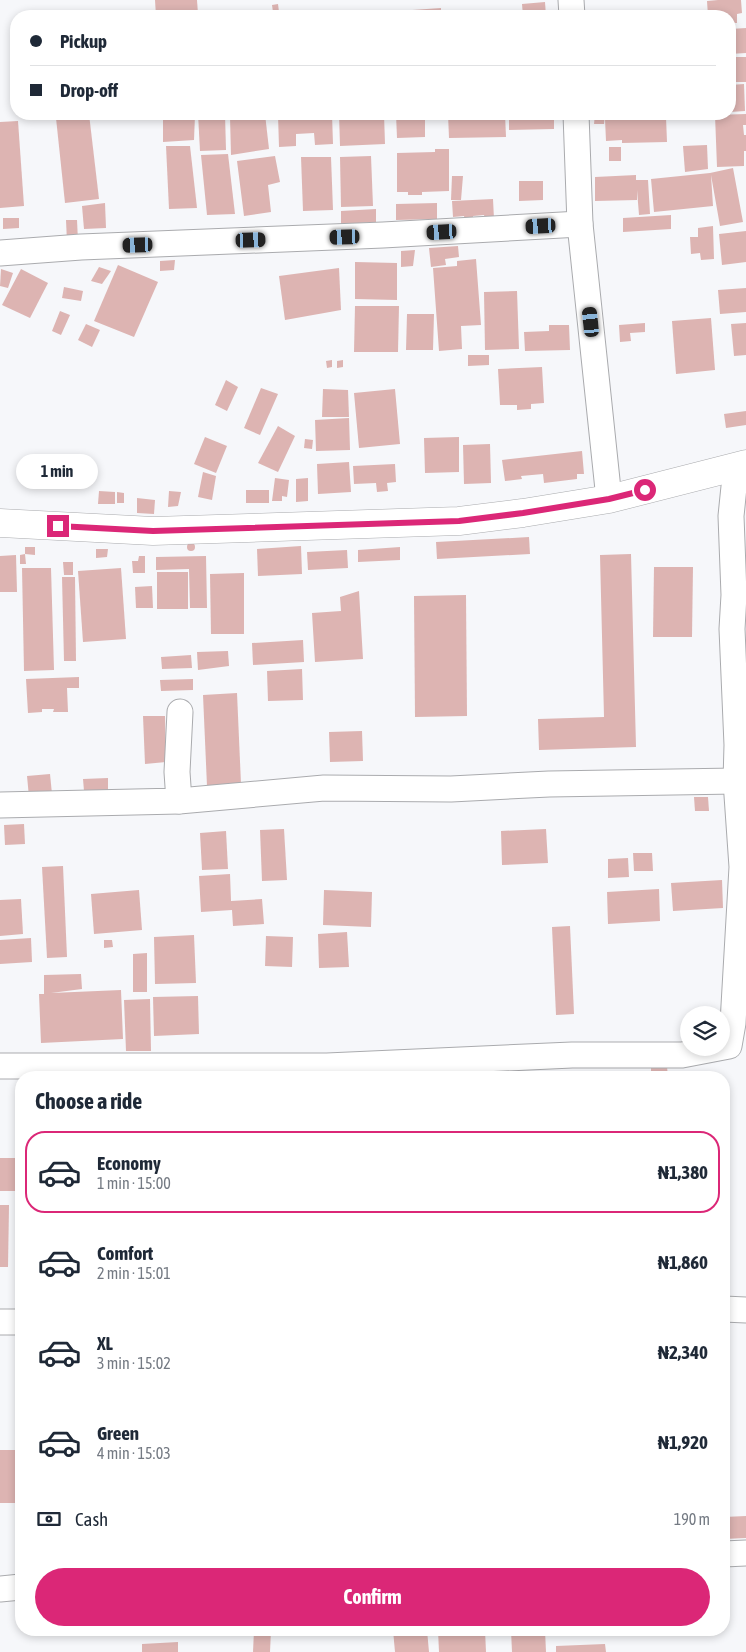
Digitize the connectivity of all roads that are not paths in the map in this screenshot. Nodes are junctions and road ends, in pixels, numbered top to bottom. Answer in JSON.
{"nodes":[{"id":1,"x":576,"y":120,"type":"edge"},
{"id":2,"x":580,"y":224,"type":"junction"},
{"id":3,"x":0,"y":253,"type":"edge"},
{"id":4,"x":741,"y":466,"type":"edge"},
{"id":5,"x":609,"y":499,"type":"junction"},
{"id":6,"x":0,"y":523,"type":"edge"},
{"id":7,"x":180,"y":712,"type":"dead end"},
{"id":8,"x":736,"y":781,"type":"junction"},
{"id":9,"x":179,"y":801,"type":"junction"},
{"id":10,"x":0,"y":805,"type":"edge"},
{"id":11,"x":0,"y":1066,"type":"edge"},
{"id":12,"x":730,"y":1310,"type":"edge"},
{"id":13,"x":746,"y":1310,"type":"edge"},
{"id":14,"x":0,"y":1322,"type":"edge"},
{"id":15,"x":15,"y":1322,"type":"edge"},
{"id":16,"x":746,"y":1553,"type":"edge"},
{"id":17,"x":730,"y":1554,"type":"edge"},
{"id":18,"x":15,"y":1588,"type":"edge"},
{"id":19,"x":0,"y":1589,"type":"edge"}],
"edges":[{"from":1,"to":2,"type":"street"},
{"from":2,"to":3,"type":"street"},
{"from":2,"to":5,"type":"street"},
{"from":4,"to":5,"type":"street"},
{"from":4,"to":8,"type":"street"},
{"from":5,"to":6,"type":"street"},
{"from":7,"to":9,"type":"street"},
{"from":8,"to":9,"type":"street"},
{"from":8,"to":11,"type":"street"},
{"from":9,"to":10,"type":"street"},
{"from":12,"to":13,"type":"street"},
{"from":14,"to":15,"type":"street"},
{"from":16,"to":17,"type":"street"},
{"from":18,"to":19,"type":"street"}]}
